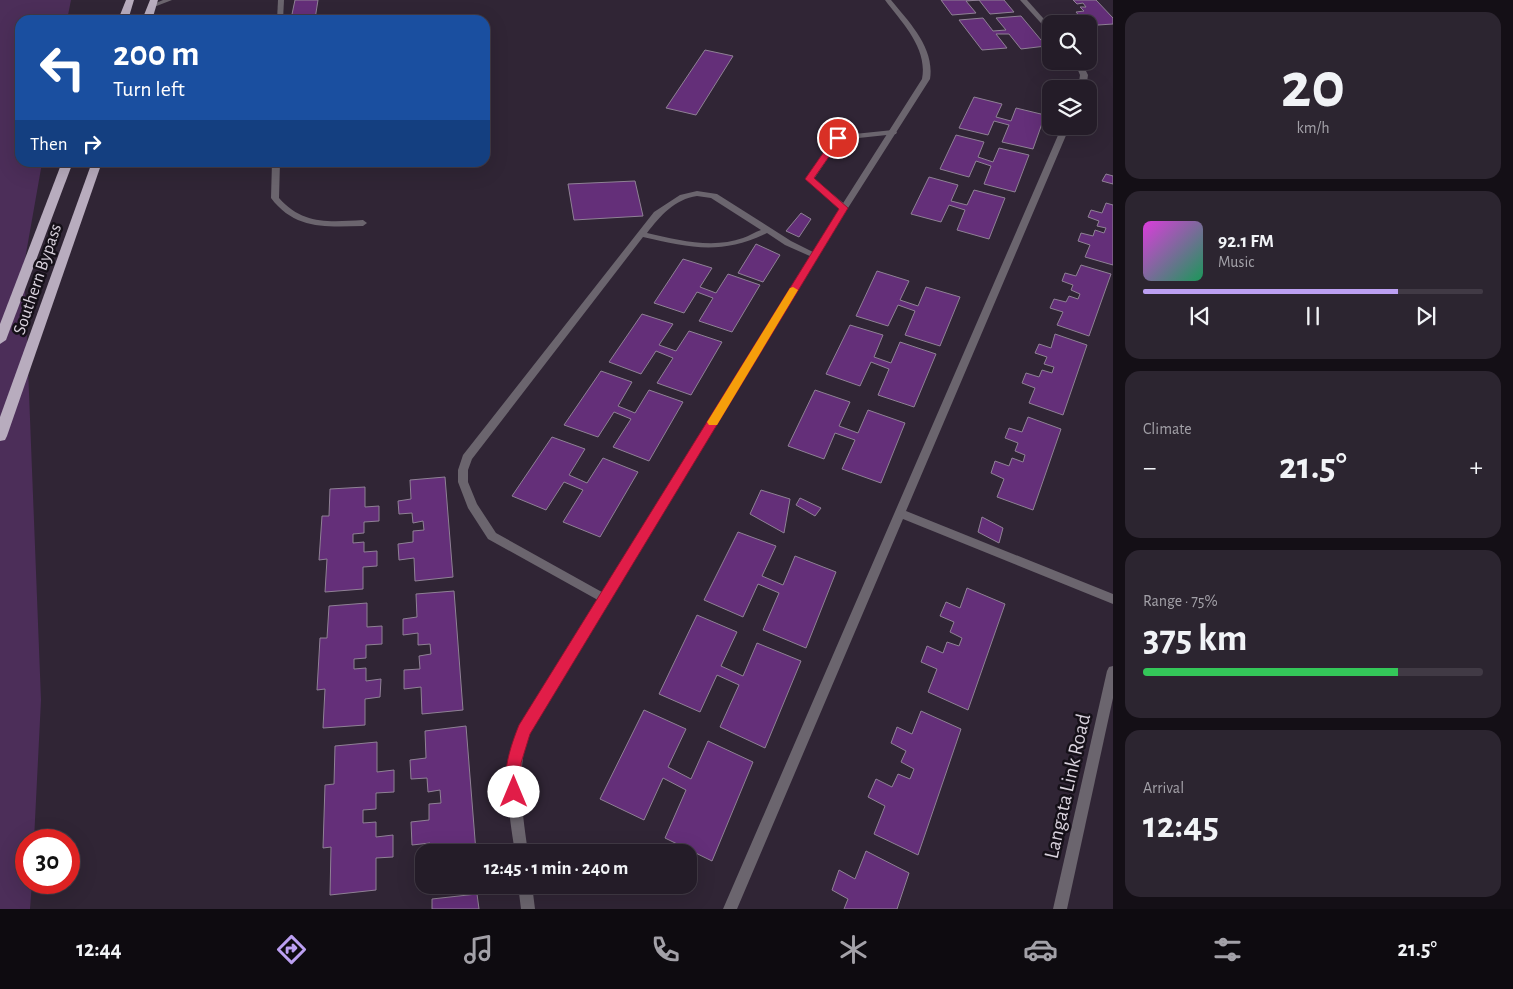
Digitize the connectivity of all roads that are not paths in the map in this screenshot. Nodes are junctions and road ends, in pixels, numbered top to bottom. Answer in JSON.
{"nodes":[{"id":1,"x":130,"y":0,"type":"edge"},
{"id":2,"x":169,"y":0,"type":"edge"},
{"id":3,"x":281,"y":0,"type":"edge"},
{"id":4,"x":888,"y":0,"type":"edge"},
{"id":5,"x":1023,"y":0,"type":"edge"},
{"id":6,"x":153,"y":3,"type":"edge"},
{"id":7,"x":124,"y":15,"type":"edge"},
{"id":8,"x":149,"y":15,"type":"edge"},
{"id":9,"x":280,"y":15,"type":"edge"},
{"id":10,"x":1042,"y":21,"type":"edge"},
{"id":11,"x":893,"y":132,"type":"junction"},
{"id":12,"x":1062,"y":135,"type":"edge"},
{"id":13,"x":66,"y":167,"type":"edge"},
{"id":14,"x":95,"y":167,"type":"edge"},
{"id":15,"x":276,"y":167,"type":"edge"},
{"id":16,"x":844,"y":208,"type":"junction"},
{"id":17,"x":363,"y":223,"type":"dead end"},
{"id":18,"x":767,"y":230,"type":"junction"},
{"id":19,"x":642,"y":234,"type":"junction"},
{"id":20,"x":815,"y":255,"type":"junction"},
{"id":21,"x":0,"y":340,"type":"edge"},
{"id":22,"x":0,"y":436,"type":"edge"},
{"id":23,"x":900,"y":513,"type":"junction"},
{"id":24,"x":604,"y":599,"type":"junction"},
{"id":25,"x":1113,"y":599,"type":"edge"},
{"id":26,"x":1113,"y":671,"type":"edge"},
{"id":27,"x":520,"y":844,"type":"edge"},
{"id":28,"x":526,"y":894,"type":"edge"},
{"id":29,"x":528,"y":909,"type":"edge"},
{"id":30,"x":730,"y":909,"type":"edge"},
{"id":31,"x":1060,"y":909,"type":"edge"}],
"edges":[{"from":1,"to":7,"type":"highway"},
{"from":2,"to":6,"type":"street"},
{"from":3,"to":9,"type":"street"},
{"from":4,"to":11,"type":"street"},
{"from":5,"to":10,"type":"street"},
{"from":6,"to":8,"type":"highway"},
{"from":11,"to":16,"type":"street"},
{"from":11,"to":16,"type":"street"},
{"from":12,"to":23,"type":"street"},
{"from":13,"to":21,"type":"highway","name":"Southern Bypass"},
{"from":14,"to":22,"type":"highway","name":"Southern Bypass"},
{"from":15,"to":17,"type":"street"},
{"from":16,"to":20,"type":"street"},
{"from":18,"to":19,"type":"street"},
{"from":18,"to":19,"type":"street"},
{"from":18,"to":20,"type":"street"},
{"from":19,"to":24,"type":"street"},
{"from":20,"to":24,"type":"street"},
{"from":23,"to":25,"type":"street"},
{"from":23,"to":30,"type":"street"},
{"from":24,"to":27,"type":"street"},
{"from":26,"to":31,"type":"street","name":"Langata Link Road"},
{"from":28,"to":29,"type":"street"}]}
